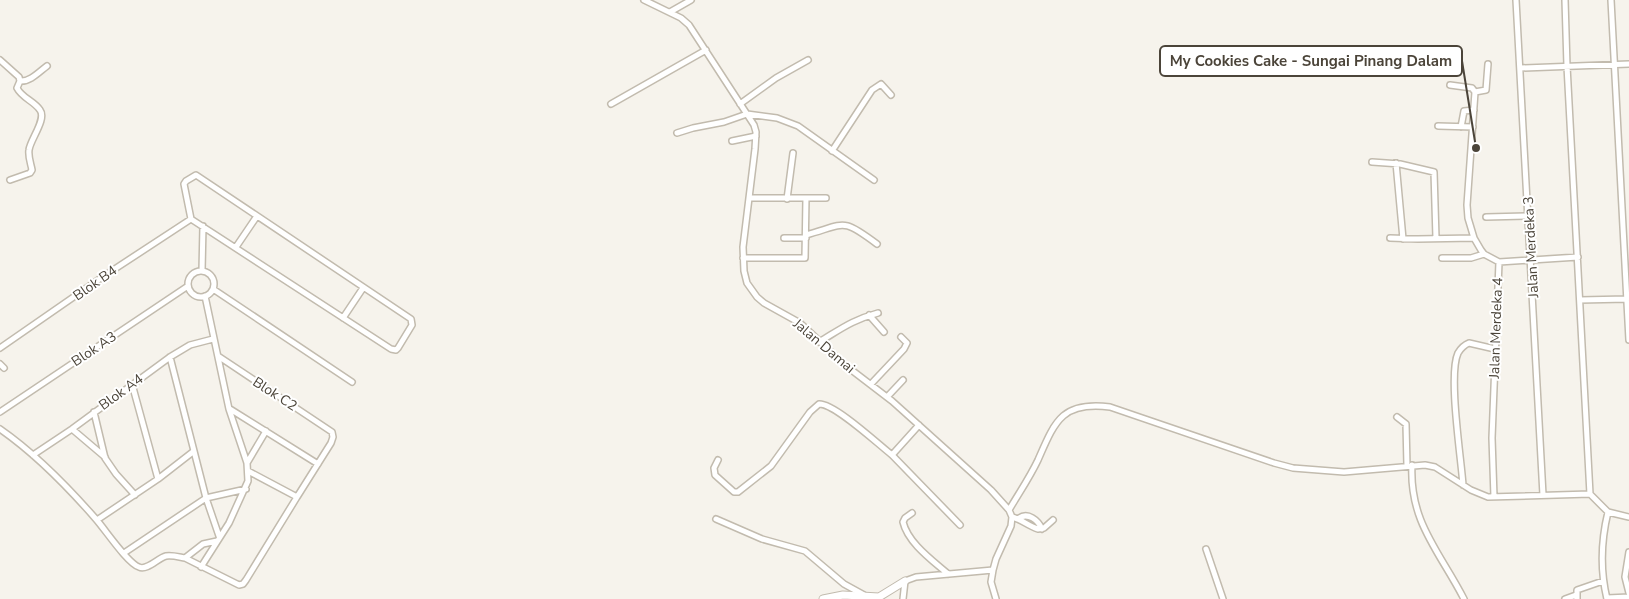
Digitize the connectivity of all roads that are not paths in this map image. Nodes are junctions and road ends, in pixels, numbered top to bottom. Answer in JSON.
{"nodes":[{"id":1,"x":644,"y":0,"type":"edge"},
{"id":2,"x":692,"y":0,"type":"edge"},
{"id":3,"x":1516,"y":0,"type":"edge"},
{"id":4,"x":1566,"y":0,"type":"edge"},
{"id":5,"x":1612,"y":0,"type":"edge"},
{"id":6,"x":670,"y":12,"type":"junction"},
{"id":7,"x":706,"y":50,"type":"junction"},
{"id":8,"x":0,"y":60,"type":"edge"},
{"id":9,"x":808,"y":60,"type":"dead end"},
{"id":10,"x":1488,"y":64,"type":"dead end"},
{"id":11,"x":1616,"y":64,"type":"junction"},
{"id":12,"x":1629,"y":64,"type":"edge"},
{"id":13,"x":47,"y":66,"type":"dead end"},
{"id":14,"x":1567,"y":66,"type":"junction"},
{"id":15,"x":1521,"y":68,"type":"junction"},
{"id":16,"x":20,"y":81,"type":"junction"},
{"id":17,"x":1450,"y":85,"type":"dead end"},
{"id":18,"x":1475,"y":92,"type":"junction"},
{"id":19,"x":891,"y":94,"type":"dead end"},
{"id":20,"x":611,"y":104,"type":"dead end"},
{"id":21,"x":740,"y":104,"type":"junction"},
{"id":22,"x":1474,"y":110,"type":"junction"},
{"id":23,"x":747,"y":114,"type":"junction"},
{"id":24,"x":1438,"y":126,"type":"dead end"},
{"id":25,"x":1461,"y":126,"type":"junction"},
{"id":26,"x":1473,"y":127,"type":"junction"},
{"id":27,"x":677,"y":133,"type":"dead end"},
{"id":28,"x":756,"y":136,"type":"junction"},
{"id":29,"x":732,"y":141,"type":"dead end"},
{"id":30,"x":832,"y":150,"type":"junction"},
{"id":31,"x":793,"y":153,"type":"dead end"},
{"id":32,"x":1372,"y":162,"type":"dead end"},
{"id":33,"x":1396,"y":164,"type":"junction"},
{"id":34,"x":10,"y":180,"type":"dead end"},
{"id":35,"x":874,"y":180,"type":"dead end"},
{"id":36,"x":750,"y":198,"type":"junction"},
{"id":37,"x":806,"y":198,"type":"junction"},
{"id":38,"x":826,"y":198,"type":"dead end"},
{"id":39,"x":788,"y":199,"type":"junction"},
{"id":40,"x":257,"y":216,"type":"junction"},
{"id":41,"x":1529,"y":216,"type":"junction"},
{"id":42,"x":1486,"y":217,"type":"dead end"},
{"id":43,"x":191,"y":218,"type":"junction"},
{"id":44,"x":202,"y":226,"type":"junction"},
{"id":45,"x":806,"y":236,"type":"junction"},
{"id":46,"x":784,"y":238,"type":"dead end"},
{"id":47,"x":1390,"y":238,"type":"dead end"},
{"id":48,"x":1403,"y":238,"type":"junction"},
{"id":49,"x":1436,"y":238,"type":"junction"},
{"id":50,"x":1474,"y":238,"type":"junction"},
{"id":51,"x":877,"y":244,"type":"dead end"},
{"id":52,"x":236,"y":247,"type":"junction"},
{"id":53,"x":1484,"y":254,"type":"junction"},
{"id":54,"x":1578,"y":257,"type":"junction"},
{"id":55,"x":743,"y":258,"type":"junction"},
{"id":56,"x":1442,"y":258,"type":"dead end"},
{"id":57,"x":1532,"y":260,"type":"junction"},
{"id":58,"x":1499,"y":262,"type":"junction"},
{"id":59,"x":202,"y":271,"type":"junction"},
{"id":60,"x":188,"y":286,"type":"junction"},
{"id":61,"x":362,"y":288,"type":"junction"},
{"id":62,"x":213,"y":289,"type":"junction"},
{"id":63,"x":205,"y":296,"type":"junction"},
{"id":64,"x":1627,"y":299,"type":"junction"},
{"id":65,"x":1580,"y":300,"type":"junction"},
{"id":66,"x":878,"y":313,"type":"dead end"},
{"id":67,"x":869,"y":315,"type":"junction"},
{"id":68,"x":343,"y":318,"type":"junction"},
{"id":69,"x":884,"y":332,"type":"dead end"},
{"id":70,"x":901,"y":337,"type":"dead end"},
{"id":71,"x":213,"y":339,"type":"junction"},
{"id":72,"x":1629,"y":340,"type":"edge"},
{"id":73,"x":819,"y":342,"type":"junction"},
{"id":74,"x":0,"y":348,"type":"edge"},
{"id":75,"x":1495,"y":349,"type":"junction"},
{"id":76,"x":218,"y":356,"type":"junction"},
{"id":77,"x":170,"y":357,"type":"junction"},
{"id":78,"x":904,"y":380,"type":"dead end"},
{"id":79,"x":352,"y":382,"type":"dead end"},
{"id":80,"x":132,"y":384,"type":"junction"},
{"id":81,"x":871,"y":384,"type":"junction"},
{"id":82,"x":887,"y":397,"type":"junction"},
{"id":83,"x":230,"y":408,"type":"junction"},
{"id":84,"x":0,"y":412,"type":"edge"},
{"id":85,"x":94,"y":412,"type":"junction"},
{"id":86,"x":1397,"y":417,"type":"dead end"},
{"id":87,"x":919,"y":425,"type":"junction"},
{"id":88,"x":0,"y":429,"type":"edge"},
{"id":89,"x":72,"y":429,"type":"junction"},
{"id":90,"x":266,"y":431,"type":"junction"},
{"id":91,"x":194,"y":451,"type":"junction"},
{"id":92,"x":33,"y":455,"type":"junction"},
{"id":93,"x":892,"y":455,"type":"junction"},
{"id":94,"x":105,"y":458,"type":"junction"},
{"id":95,"x":718,"y":460,"type":"dead end"},
{"id":96,"x":247,"y":463,"type":"junction"},
{"id":97,"x":318,"y":464,"type":"junction"},
{"id":98,"x":1410,"y":465,"type":"junction"},
{"id":99,"x":248,"y":471,"type":"junction"},
{"id":100,"x":158,"y":479,"type":"junction"},
{"id":101,"x":1463,"y":485,"type":"junction"},
{"id":102,"x":246,"y":489,"type":"junction"},
{"id":103,"x":135,"y":494,"type":"junction"},
{"id":104,"x":1590,"y":494,"type":"junction"},
{"id":105,"x":1544,"y":495,"type":"junction"},
{"id":106,"x":297,"y":497,"type":"junction"},
{"id":107,"x":1494,"y":497,"type":"junction"},
{"id":108,"x":206,"y":498,"type":"junction"},
{"id":109,"x":1009,"y":510,"type":"junction"},
{"id":110,"x":1608,"y":512,"type":"junction"},
{"id":111,"x":912,"y":513,"type":"dead end"},
{"id":112,"x":1012,"y":517,"type":"junction"},
{"id":113,"x":1629,"y":517,"type":"edge"},
{"id":114,"x":716,"y":519,"type":"dead end"},
{"id":115,"x":97,"y":520,"type":"junction"},
{"id":116,"x":1053,"y":520,"type":"dead end"},
{"id":117,"x":960,"y":525,"type":"dead end"},
{"id":118,"x":218,"y":539,"type":"junction"},
{"id":119,"x":1206,"y":549,"type":"dead end"},
{"id":120,"x":1629,"y":552,"type":"edge"},
{"id":121,"x":124,"y":553,"type":"junction"},
{"id":122,"x":185,"y":558,"type":"junction"},
{"id":123,"x":1628,"y":559,"type":"edge"},
{"id":124,"x":201,"y":567,"type":"junction"},
{"id":125,"x":993,"y":570,"type":"junction"},
{"id":126,"x":948,"y":574,"type":"junction"},
{"id":127,"x":1603,"y":580,"type":"junction"},
{"id":128,"x":905,"y":581,"type":"junction"},
{"id":129,"x":1629,"y":593,"type":"edge"},
{"id":130,"x":864,"y":595,"type":"junction"},
{"id":131,"x":1576,"y":597,"type":"edge"},
{"id":132,"x":1629,"y":597,"type":"edge"},
{"id":133,"x":1607,"y":598,"type":"edge"},
{"id":134,"x":823,"y":599,"type":"edge"},
{"id":135,"x":903,"y":599,"type":"edge"},
{"id":136,"x":996,"y":599,"type":"edge"},
{"id":137,"x":1223,"y":599,"type":"edge"},
{"id":138,"x":1464,"y":599,"type":"edge"},
{"id":139,"x":1565,"y":599,"type":"edge"}],
"edges":[{"from":1,"to":6,"type":"street","name":"Jalan Damai"},
{"from":2,"to":6,"type":"street"},
{"from":3,"to":15,"type":"street","name":"Jalan Merdeka 3"},
{"from":4,"to":14,"type":"street"},
{"from":5,"to":11,"type":"street"},
{"from":6,"to":7,"type":"street","name":"Jalan Damai"},
{"from":7,"to":20,"type":"street"},
{"from":7,"to":21,"type":"street","name":"Jalan Damai"},
{"from":8,"to":16,"type":"street"},
{"from":9,"to":21,"type":"street"},
{"from":10,"to":18,"type":"street"},
{"from":11,"to":12,"type":"street"},
{"from":11,"to":14,"type":"street"},
{"from":11,"to":64,"type":"street"},
{"from":13,"to":16,"type":"street"},
{"from":14,"to":15,"type":"street"},
{"from":14,"to":54,"type":"street"},
{"from":15,"to":41,"type":"street","name":"Jalan Merdeka 3"},
{"from":16,"to":34,"type":"street"},
{"from":17,"to":18,"type":"street"},
{"from":18,"to":22,"type":"street","name":"Jalan Merdeka 4"},
{"from":19,"to":30,"type":"street"},
{"from":21,"to":23,"type":"street","name":"Jalan Damai"},
{"from":22,"to":25,"type":"street"},
{"from":22,"to":26,"type":"street","name":"Jalan Merdeka 4"},
{"from":23,"to":27,"type":"street"},
{"from":23,"to":28,"type":"street","name":"Jalan Damai"},
{"from":23,"to":30,"type":"street"},
{"from":24,"to":25,"type":"street"},
{"from":25,"to":26,"type":"street"},
{"from":26,"to":50,"type":"street","name":"Jalan Merdeka 4"},
{"from":28,"to":29,"type":"street"},
{"from":28,"to":36,"type":"street","name":"Jalan Damai"},
{"from":30,"to":35,"type":"street"},
{"from":31,"to":39,"type":"street"},
{"from":32,"to":33,"type":"street"},
{"from":33,"to":48,"type":"street"},
{"from":33,"to":49,"type":"street"},
{"from":36,"to":39,"type":"street"},
{"from":36,"to":55,"type":"street","name":"Jalan Damai"},
{"from":37,"to":38,"type":"street"},
{"from":37,"to":39,"type":"street"},
{"from":37,"to":45,"type":"street"},
{"from":40,"to":43,"type":"street"},
{"from":40,"to":52,"type":"street"},
{"from":40,"to":61,"type":"street"},
{"from":41,"to":42,"type":"street"},
{"from":41,"to":57,"type":"street","name":"Jalan Merdeka 3"},
{"from":43,"to":44,"type":"street"},
{"from":43,"to":74,"type":"street","name":"Blok B4"},
{"from":44,"to":52,"type":"street"},
{"from":44,"to":59,"type":"street"},
{"from":45,"to":46,"type":"street"},
{"from":45,"to":51,"type":"street"},
{"from":45,"to":55,"type":"street"},
{"from":47,"to":48,"type":"street"},
{"from":48,"to":49,"type":"street"},
{"from":49,"to":50,"type":"street"},
{"from":50,"to":53,"type":"street","name":"Jalan Merdeka 4"},
{"from":52,"to":68,"type":"street"},
{"from":53,"to":56,"type":"street"},
{"from":53,"to":58,"type":"street","name":"Jalan Merdeka 4"},
{"from":54,"to":57,"type":"street"},
{"from":54,"to":65,"type":"street"},
{"from":55,"to":73,"type":"street","name":"Jalan Damai"},
{"from":57,"to":58,"type":"street"},
{"from":57,"to":105,"type":"street","name":"Jalan Merdeka 3"},
{"from":58,"to":75,"type":"street","name":"Jalan Merdeka 4"},
{"from":59,"to":60,"type":"street"},
{"from":59,"to":62,"type":"street"},
{"from":60,"to":63,"type":"street"},
{"from":60,"to":84,"type":"street","name":"Blok A3"},
{"from":61,"to":68,"type":"street"},
{"from":61,"to":68,"type":"street"},
{"from":62,"to":63,"type":"street"},
{"from":62,"to":79,"type":"street"},
{"from":63,"to":71,"type":"street"},
{"from":64,"to":65,"type":"street"},
{"from":64,"to":72,"type":"street"},
{"from":65,"to":104,"type":"street"},
{"from":66,"to":67,"type":"street"},
{"from":67,"to":69,"type":"street"},
{"from":67,"to":73,"type":"street"},
{"from":70,"to":81,"type":"street"},
{"from":71,"to":76,"type":"street"},
{"from":71,"to":77,"type":"street","name":"Blok A4"},
{"from":73,"to":81,"type":"street","name":"Jalan Damai"},
{"from":75,"to":101,"type":"street"},
{"from":75,"to":107,"type":"street","name":"Jalan Merdeka 4"},
{"from":76,"to":83,"type":"street"},
{"from":76,"to":97,"type":"street","name":"Blok C2"},
{"from":77,"to":80,"type":"street","name":"Blok A4"},
{"from":77,"to":91,"type":"street"},
{"from":78,"to":82,"type":"street"},
{"from":80,"to":85,"type":"street","name":"Blok A4"},
{"from":80,"to":100,"type":"street"},
{"from":81,"to":82,"type":"street","name":"Jalan Damai"},
{"from":82,"to":87,"type":"street","name":"Jalan Damai"},
{"from":83,"to":90,"type":"street"},
{"from":83,"to":96,"type":"street"},
{"from":85,"to":89,"type":"street","name":"Blok A4"},
{"from":85,"to":94,"type":"street"},
{"from":86,"to":98,"type":"street"},
{"from":87,"to":93,"type":"street"},
{"from":87,"to":109,"type":"street","name":"Jalan Damai"},
{"from":88,"to":92,"type":"street"},
{"from":89,"to":92,"type":"street","name":"Blok A4"},
{"from":89,"to":94,"type":"street"},
{"from":90,"to":96,"type":"street"},
{"from":90,"to":97,"type":"street"},
{"from":91,"to":100,"type":"street"},
{"from":91,"to":108,"type":"street"},
{"from":92,"to":115,"type":"street"},
{"from":93,"to":95,"type":"street"},
{"from":93,"to":117,"type":"street"},
{"from":94,"to":103,"type":"street"},
{"from":96,"to":99,"type":"street"},
{"from":97,"to":106,"type":"street"},
{"from":98,"to":101,"type":"street"},
{"from":98,"to":109,"type":"street"},
{"from":98,"to":138,"type":"street"},
{"from":99,"to":102,"type":"street"},
{"from":99,"to":106,"type":"street"},
{"from":100,"to":103,"type":"street"},
{"from":101,"to":107,"type":"street"},
{"from":102,"to":108,"type":"street"},
{"from":102,"to":118,"type":"street"},
{"from":103,"to":115,"type":"street"},
{"from":104,"to":105,"type":"street"},
{"from":104,"to":110,"type":"street"},
{"from":105,"to":107,"type":"street"},
{"from":106,"to":124,"type":"street"},
{"from":108,"to":118,"type":"street"},
{"from":108,"to":121,"type":"street"},
{"from":109,"to":112,"type":"street","name":"Jalan Damai"},
{"from":110,"to":113,"type":"street"},
{"from":110,"to":127,"type":"street"},
{"from":111,"to":126,"type":"street"},
{"from":112,"to":116,"type":"street"},
{"from":112,"to":125,"type":"street"},
{"from":114,"to":130,"type":"street"},
{"from":115,"to":121,"type":"street"},
{"from":118,"to":122,"type":"street"},
{"from":118,"to":124,"type":"street"},
{"from":119,"to":137,"type":"street"},
{"from":120,"to":123,"type":"street"},
{"from":121,"to":122,"type":"street"},
{"from":122,"to":124,"type":"street"},
{"from":123,"to":129,"type":"street"},
{"from":125,"to":126,"type":"street"},
{"from":125,"to":136,"type":"street"},
{"from":126,"to":128,"type":"street"},
{"from":127,"to":131,"type":"street"},
{"from":127,"to":133,"type":"street"},
{"from":128,"to":130,"type":"street"},
{"from":128,"to":135,"type":"street"},
{"from":130,"to":134,"type":"street"},
{"from":131,"to":139,"type":"street"},
{"from":132,"to":133,"type":"street"}]}
